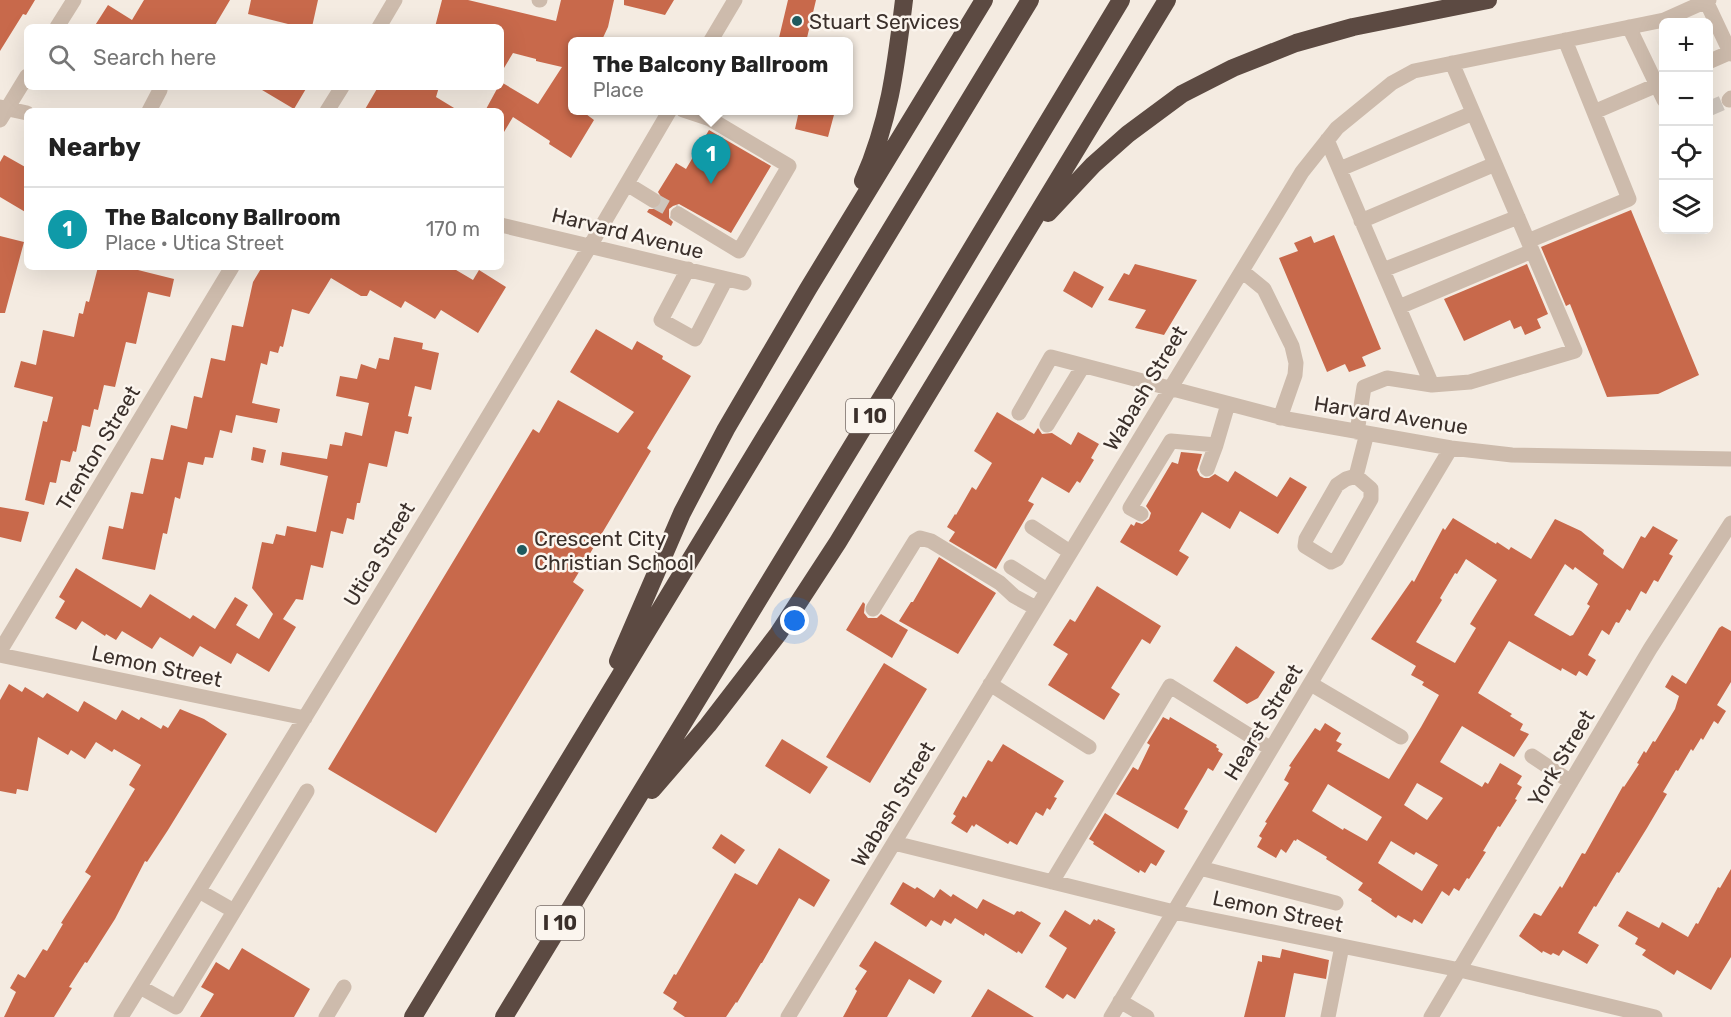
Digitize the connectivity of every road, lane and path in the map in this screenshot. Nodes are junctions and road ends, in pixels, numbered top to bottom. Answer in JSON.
{"nodes":[{"id":1,"x":74,"y":0,"type":"edge"},
{"id":2,"x":396,"y":0,"type":"edge"},
{"id":3,"x":735,"y":0,"type":"edge"},
{"id":4,"x":904,"y":0,"type":"edge"},
{"id":5,"x":984,"y":0,"type":"edge"},
{"id":6,"x":1030,"y":0,"type":"edge"},
{"id":7,"x":1121,"y":0,"type":"edge"},
{"id":8,"x":1167,"y":0,"type":"edge"},
{"id":9,"x":1488,"y":0,"type":"edge"},
{"id":10,"x":1707,"y":1,"type":"edge"},
{"id":11,"x":59,"y":24,"type":"edge"},
{"id":12,"x":381,"y":24,"type":"edge"},
{"id":13,"x":1629,"y":27,"type":"junction"},
{"id":14,"x":713,"y":37,"type":"edge"},
{"id":15,"x":1565,"y":40,"type":"junction"},
{"id":16,"x":1731,"y":53,"type":"edge"},
{"id":17,"x":1713,"y":60,"type":"edge"},
{"id":18,"x":1452,"y":63,"type":"junction"},
{"id":19,"x":24,"y":80,"type":"edge"},
{"id":20,"x":1659,"y":82,"type":"edge"},
{"id":21,"x":1659,"y":84,"type":"edge"},
{"id":22,"x":160,"y":90,"type":"dead end"},
{"id":23,"x":340,"y":90,"type":"edge"},
{"id":24,"x":151,"y":108,"type":"edge"},
{"id":25,"x":329,"y":108,"type":"edge"},
{"id":26,"x":2,"y":112,"type":"edge"},
{"id":27,"x":1594,"y":112,"type":"junction"},
{"id":28,"x":24,"y":113,"type":"edge"},
{"id":29,"x":1473,"y":113,"type":"junction"},
{"id":30,"x":668,"y":115,"type":"edge"},
{"id":31,"x":698,"y":115,"type":"edge"},
{"id":32,"x":1327,"y":140,"type":"junction"},
{"id":33,"x":1495,"y":164,"type":"junction"},
{"id":34,"x":1340,"y":169,"type":"junction"},
{"id":35,"x":627,"y":184,"type":"junction"},
{"id":36,"x":654,"y":200,"type":"tunnel mouth"},
{"id":37,"x":678,"y":214,"type":"tunnel mouth"},
{"id":38,"x":1518,"y":217,"type":"junction"},
{"id":39,"x":1361,"y":220,"type":"junction"},
{"id":40,"x":504,"y":226,"type":"edge"},
{"id":41,"x":591,"y":246,"type":"junction"},
{"id":42,"x":1530,"y":246,"type":"junction"},
{"id":43,"x":688,"y":269,"type":"junction"},
{"id":44,"x":230,"y":270,"type":"edge"},
{"id":45,"x":1383,"y":270,"type":"junction"},
{"id":46,"x":1242,"y":271,"type":"junction"},
{"id":47,"x":1001,"y":274,"type":"junction"},
{"id":48,"x":726,"y":279,"type":"junction"},
{"id":49,"x":744,"y":283,"type":"dead end"},
{"id":50,"x":808,"y":289,"type":"junction"},
{"id":51,"x":1399,"y":307,"type":"junction"},
{"id":52,"x":1083,"y":366,"type":"junction"},
{"id":53,"x":1432,"y":385,"type":"junction"},
{"id":54,"x":1169,"y":389,"type":"junction"},
{"id":55,"x":1228,"y":404,"type":"junction"},
{"id":56,"x":1019,"y":413,"type":"dead end"},
{"id":57,"x":1280,"y":418,"type":"junction"},
{"id":58,"x":1047,"y":425,"type":"dead end"},
{"id":59,"x":1362,"y":433,"type":"junction"},
{"id":60,"x":1216,"y":445,"type":"junction"},
{"id":61,"x":1451,"y":448,"type":"junction"},
{"id":62,"x":1731,"y":459,"type":"edge"},
{"id":63,"x":1207,"y":469,"type":"dead end"},
{"id":64,"x":1356,"y":476,"type":"junction"},
{"id":65,"x":1141,"y":514,"type":"dead end"},
{"id":66,"x":1731,"y":523,"type":"edge"},
{"id":67,"x":1032,"y":527,"type":"dead end"},
{"id":68,"x":1070,"y":552,"type":"junction"},
{"id":69,"x":1011,"y":567,"type":"dead end"},
{"id":70,"x":1047,"y":590,"type":"junction"},
{"id":71,"x":1036,"y":608,"type":"junction"},
{"id":72,"x":873,"y":609,"type":"dead end"},
{"id":73,"x":0,"y":653,"type":"edge"},
{"id":74,"x":990,"y":684,"type":"junction"},
{"id":75,"x":1311,"y":684,"type":"junction"},
{"id":76,"x":596,"y":714,"type":"junction"},
{"id":77,"x":305,"y":718,"type":"junction"},
{"id":78,"x":1401,"y":737,"type":"dead end"},
{"id":79,"x":1089,"y":747,"type":"dead end"},
{"id":80,"x":1271,"y":749,"type":"junction"},
{"id":81,"x":1532,"y":756,"type":"dead end"},
{"id":82,"x":1571,"y":782,"type":"junction"},
{"id":83,"x":307,"y":791,"type":"dead end"},
{"id":84,"x":617,"y":830,"type":"junction"},
{"id":85,"x":894,"y":843,"type":"junction"},
{"id":86,"x":1200,"y":868,"type":"junction"},
{"id":87,"x":1052,"y":882,"type":"junction"},
{"id":88,"x":199,"y":891,"type":"junction"},
{"id":89,"x":1336,"y":903,"type":"dead end"},
{"id":90,"x":234,"y":911,"type":"junction"},
{"id":91,"x":1174,"y":912,"type":"junction"},
{"id":92,"x":1342,"y":946,"type":"junction"},
{"id":93,"x":1460,"y":970,"type":"junction"},
{"id":94,"x":140,"y":987,"type":"junction"},
{"id":95,"x":344,"y":987,"type":"dead end"},
{"id":96,"x":1120,"y":1001,"type":"junction"},
{"id":97,"x":121,"y":1017,"type":"edge"},
{"id":98,"x":326,"y":1017,"type":"edge"},
{"id":99,"x":413,"y":1017,"type":"edge"},
{"id":100,"x":504,"y":1017,"type":"edge"},
{"id":101,"x":788,"y":1017,"type":"edge"},
{"id":102,"x":1111,"y":1017,"type":"edge"},
{"id":103,"x":1147,"y":1017,"type":"edge"},
{"id":104,"x":1328,"y":1017,"type":"edge"},
{"id":105,"x":1431,"y":1017,"type":"edge"},
{"id":106,"x":1655,"y":1017,"type":"edge"}],
"edges":[{"from":1,"to":11,"type":"street"},
{"from":2,"to":12,"type":"street"},
{"from":3,"to":14,"type":"street"},
{"from":4,"to":50,"type":"highway"},
{"from":5,"to":50,"type":"highway"},
{"from":6,"to":76,"type":"highway"},
{"from":7,"to":84,"type":"highway","number":"I 10"},
{"from":8,"to":47,"type":"highway"},
{"from":9,"to":47,"type":"highway"},
{"from":10,"to":13,"type":"street","name":"Wabash Street"},
{"from":10,"to":16,"type":"street"},
{"from":13,"to":15,"type":"street","name":"Wabash Street"},
{"from":13,"to":20,"type":"street"},
{"from":15,"to":18,"type":"street","name":"Wabash Street"},
{"from":15,"to":27,"type":"street"},
{"from":16,"to":17,"type":"street"},
{"from":18,"to":29,"type":"street"},
{"from":18,"to":32,"type":"street","name":"Wabash Street"},
{"from":19,"to":26,"type":"street"},
{"from":21,"to":27,"type":"street"},
{"from":22,"to":24,"type":"street"},
{"from":23,"to":25,"type":"street"},
{"from":26,"to":28,"type":"street"},
{"from":27,"to":42,"type":"street"},
{"from":29,"to":33,"type":"street"},
{"from":29,"to":34,"type":"street"},
{"from":30,"to":35,"type":"street","name":"Utica Street"},
{"from":31,"to":37,"type":"street"},
{"from":32,"to":34,"type":"street"},
{"from":32,"to":46,"type":"street","name":"Wabash Street"},
{"from":33,"to":38,"type":"street"},
{"from":33,"to":39,"type":"street"},
{"from":34,"to":39,"type":"street"},
{"from":35,"to":36,"type":"street"},
{"from":35,"to":41,"type":"street","name":"Utica Street"},
{"from":38,"to":42,"type":"street"},
{"from":38,"to":45,"type":"street"},
{"from":39,"to":45,"type":"street"},
{"from":40,"to":41,"type":"street","name":"Harvard Avenue"},
{"from":41,"to":43,"type":"street","name":"Harvard Avenue"},
{"from":41,"to":77,"type":"street","name":"Utica Street"},
{"from":42,"to":51,"type":"street"},
{"from":42,"to":53,"type":"street"},
{"from":43,"to":48,"type":"street","name":"Harvard Avenue"},
{"from":43,"to":48,"type":"street"},
{"from":44,"to":73,"type":"street","name":"Trenton Street"},
{"from":45,"to":51,"type":"street"},
{"from":46,"to":54,"type":"street","name":"Wabash Street"},
{"from":46,"to":57,"type":"street"},
{"from":47,"to":84,"type":"highway"},
{"from":48,"to":49,"type":"street","name":"Harvard Avenue"},
{"from":50,"to":76,"type":"highway"},
{"from":51,"to":53,"type":"street"},
{"from":52,"to":54,"type":"street","name":"Harvard Avenue"},
{"from":52,"to":56,"type":"street","name":"Harvard Avenue"},
{"from":52,"to":58,"type":"street"},
{"from":53,"to":59,"type":"street"},
{"from":54,"to":55,"type":"street","name":"Harvard Avenue"},
{"from":54,"to":68,"type":"street","name":"Wabash Street"},
{"from":55,"to":57,"type":"street","name":"Harvard Avenue"},
{"from":55,"to":60,"type":"street"},
{"from":57,"to":59,"type":"street","name":"Harvard Avenue"},
{"from":59,"to":61,"type":"street","name":"Harvard Avenue"},
{"from":59,"to":64,"type":"street"},
{"from":60,"to":63,"type":"street"},
{"from":60,"to":65,"type":"street"},
{"from":61,"to":62,"type":"street","name":"Harvard Avenue"},
{"from":61,"to":75,"type":"street","name":"Hearst Street"},
{"from":64,"to":64,"type":"street"},
{"from":66,"to":82,"type":"street","name":"York Street"},
{"from":67,"to":68,"type":"street"},
{"from":68,"to":70,"type":"street","name":"Wabash Street"},
{"from":69,"to":70,"type":"street"},
{"from":70,"to":71,"type":"street","name":"Wabash Street"},
{"from":71,"to":72,"type":"street"},
{"from":71,"to":74,"type":"street","name":"Wabash Street"},
{"from":73,"to":77,"type":"street","name":"Lemon Street"},
{"from":74,"to":79,"type":"street"},
{"from":74,"to":85,"type":"street","name":"Wabash Street"},
{"from":75,"to":78,"type":"street"},
{"from":75,"to":80,"type":"street","name":"Hearst Street"},
{"from":76,"to":99,"type":"highway"},
{"from":77,"to":88,"type":"street","name":"Utica Street"},
{"from":80,"to":86,"type":"street","name":"Hearst Street"},
{"from":80,"to":87,"type":"street"},
{"from":81,"to":82,"type":"street"},
{"from":82,"to":93,"type":"street","name":"York Street"},
{"from":83,"to":90,"type":"street"},
{"from":84,"to":100,"type":"highway","number":"I 10"},
{"from":85,"to":87,"type":"street","name":"Lemon Street"},
{"from":85,"to":101,"type":"street","name":"Wabash Street"},
{"from":86,"to":89,"type":"street"},
{"from":86,"to":91,"type":"street","name":"Hearst Street"},
{"from":87,"to":91,"type":"street","name":"Lemon Street"},
{"from":88,"to":90,"type":"street"},
{"from":88,"to":94,"type":"street","name":"Utica Street"},
{"from":90,"to":94,"type":"street"},
{"from":91,"to":92,"type":"street","name":"Lemon Street"},
{"from":91,"to":96,"type":"street","name":"Hearst Street"},
{"from":92,"to":93,"type":"street","name":"Lemon Street"},
{"from":92,"to":104,"type":"street"},
{"from":93,"to":105,"type":"street","name":"York Street"},
{"from":93,"to":106,"type":"street","name":"Lemon Street"},
{"from":94,"to":97,"type":"street","name":"Utica Street"},
{"from":95,"to":98,"type":"street"},
{"from":96,"to":102,"type":"street","name":"Hearst Street"},
{"from":96,"to":103,"type":"street"}]}
